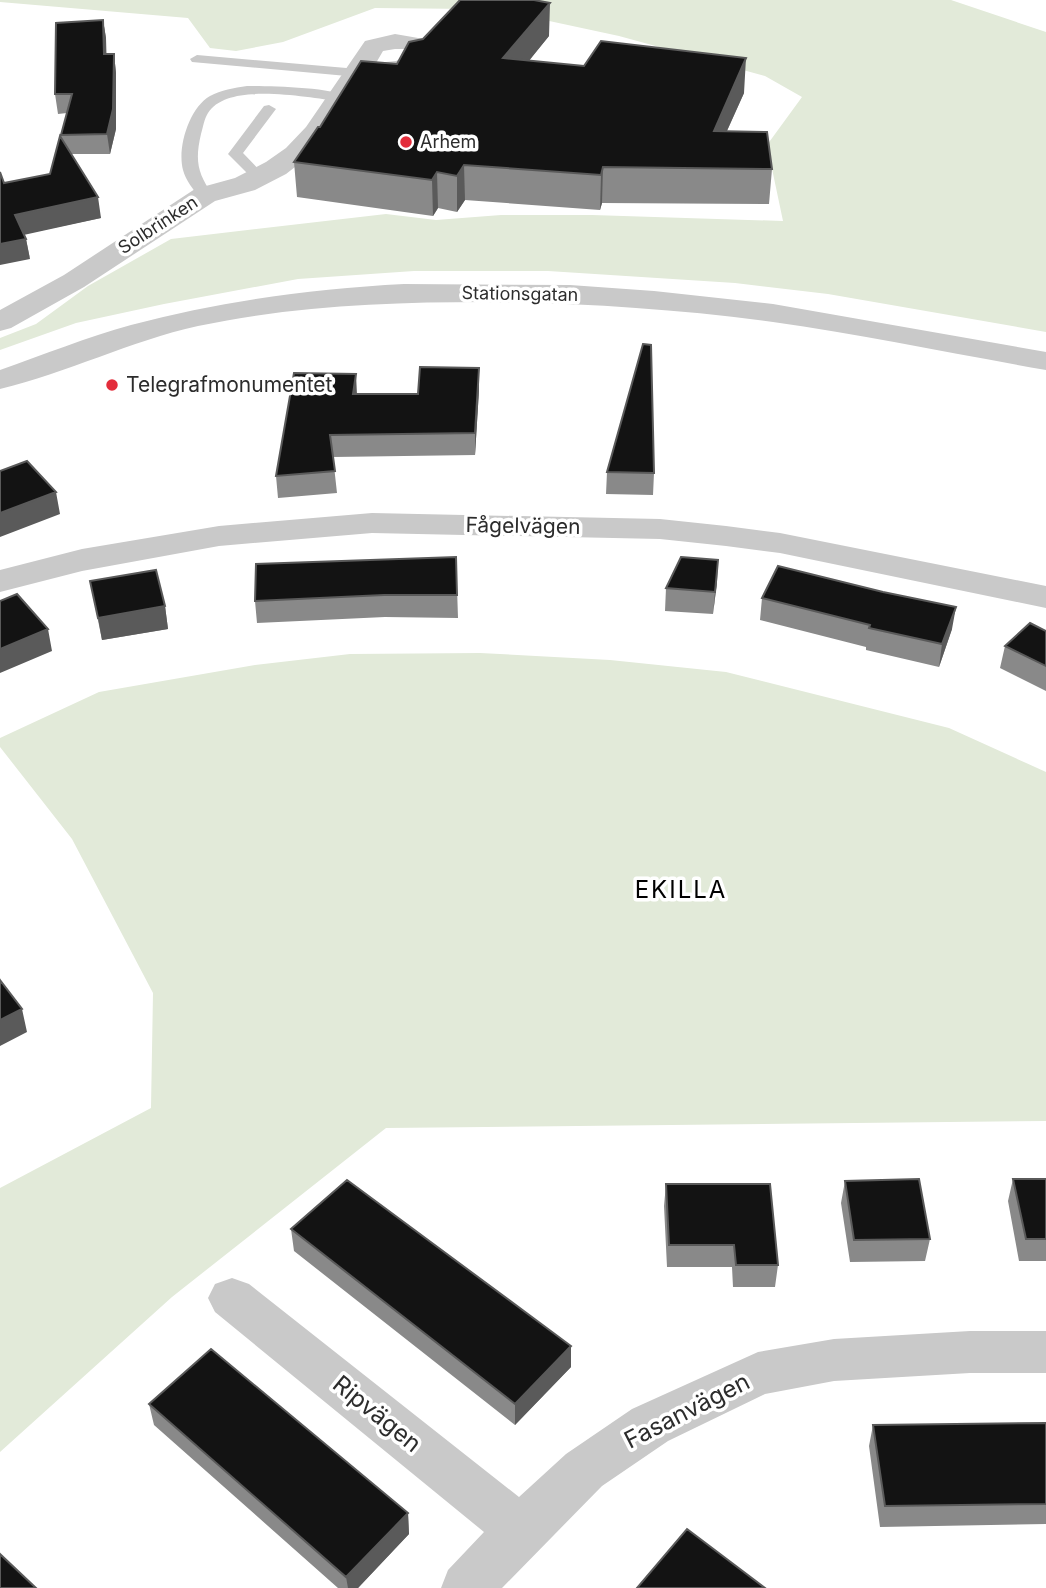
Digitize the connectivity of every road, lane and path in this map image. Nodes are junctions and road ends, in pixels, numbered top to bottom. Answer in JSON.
{"nodes":[{"id":1,"x":197,"y":59,"type":"dead end"},
{"id":2,"x":358,"y":73,"type":"joint"},
{"id":3,"x":339,"y":97,"type":"junction"},
{"id":4,"x":269,"y":110,"type":"dead end"},
{"id":5,"x":259,"y":177,"type":"junction"},
{"id":6,"x":205,"y":195,"type":"junction"},
{"id":7,"x":0,"y":322,"type":"edge"},
{"id":8,"x":1046,"y":361,"type":"edge"},
{"id":9,"x":0,"y":380,"type":"edge"},
{"id":10,"x":0,"y":581,"type":"edge"},
{"id":11,"x":1046,"y":597,"type":"edge"},
{"id":12,"x":232,"y":1298,"type":"dead end"},
{"id":13,"x":1046,"y":1352,"type":"edge"},
{"id":14,"x":521,"y":1530,"type":"junction"},
{"id":15,"x":467,"y":1588,"type":"edge"}],
"edges":[{"from":1,"to":2,"type":"lane"},
{"from":2,"to":3,"type":"street","name":"Solbrinken"},
{"from":3,"to":5,"type":"street","name":"Solbrinken"},
{"from":3,"to":6,"type":"lane"},
{"from":4,"to":5,"type":"lane"},
{"from":5,"to":6,"type":"street","name":"Solbrinken"},
{"from":6,"to":7,"type":"street","name":"Solbrinken"},
{"from":8,"to":9,"type":"street","name":"Stationsgatan"},
{"from":10,"to":11,"type":"street","name":"Fågelvägen"},
{"from":12,"to":14,"type":"street","name":"Ripvägen"},
{"from":13,"to":14,"type":"street","name":"Fasanvägen"},
{"from":14,"to":15,"type":"street","name":"Fasanvägen"}]}
